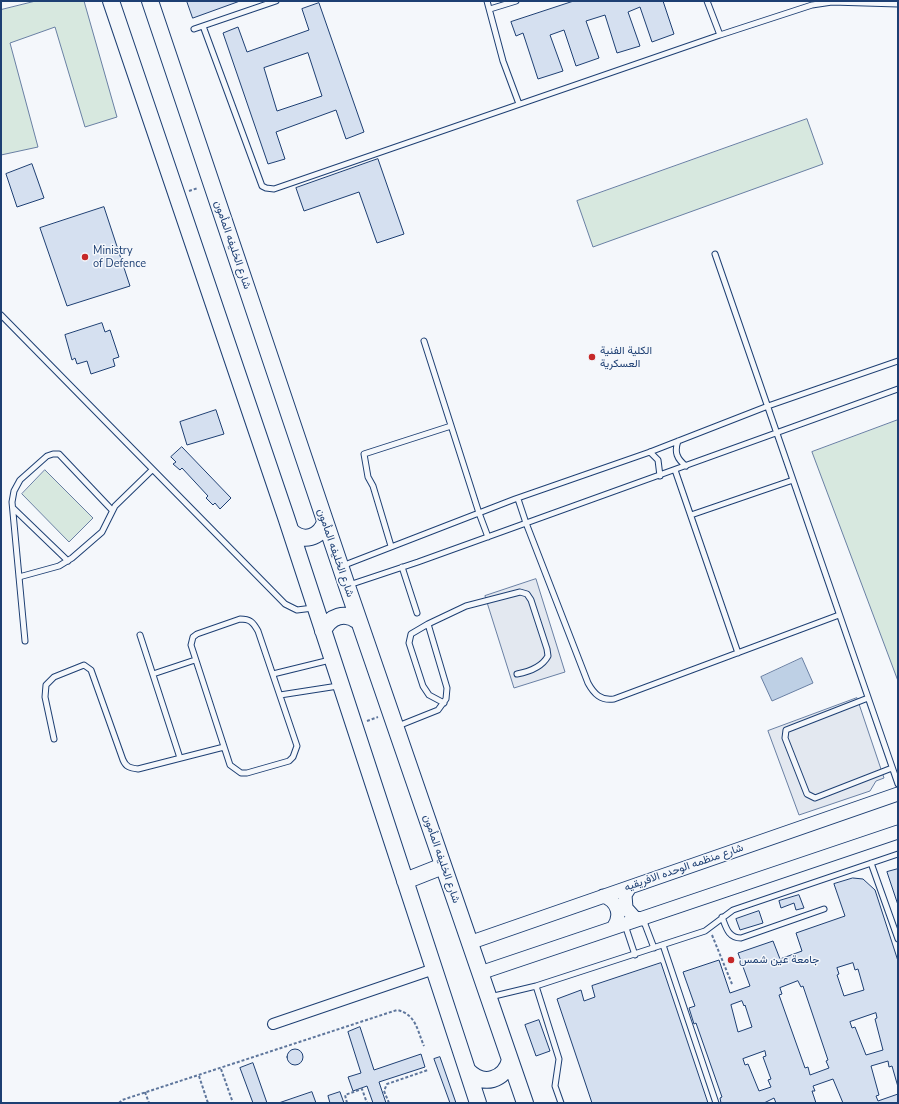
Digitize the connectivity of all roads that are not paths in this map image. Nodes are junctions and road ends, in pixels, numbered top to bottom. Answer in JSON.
{"nodes":[{"id":1,"x":111,"y":1,"type":"edge"},
{"id":2,"x":150,"y":1,"type":"edge"},
{"id":3,"x":276,"y":1,"type":"edge"},
{"id":4,"x":487,"y":1,"type":"edge"},
{"id":5,"x":516,"y":1,"type":"edge"},
{"id":6,"x":707,"y":1,"type":"edge"},
{"id":7,"x":898,"y":4,"type":"edge"},
{"id":8,"x":490,"y":9,"type":"junction"},
{"id":9,"x":203,"y":26,"type":"junction"},
{"id":10,"x":194,"y":29,"type":"dead end"},
{"id":11,"x":720,"y":35,"type":"junction"},
{"id":12,"x":519,"y":104,"type":"junction"},
{"id":13,"x":715,"y":254,"type":"dead end"},
{"id":14,"x":1,"y":315,"type":"edge"},
{"id":15,"x":424,"y":341,"type":"dead end"},
{"id":16,"x":898,"y":361,"type":"edge"},
{"id":17,"x":898,"y":389,"type":"edge"},
{"id":18,"x":768,"y":406,"type":"junction"},
{"id":19,"x":451,"y":426,"type":"junction"},
{"id":20,"x":776,"y":433,"type":"junction"},
{"id":21,"x":678,"y":441,"type":"junction"},
{"id":22,"x":650,"y":452,"type":"junction"},
{"id":23,"x":686,"y":466,"type":"junction"},
{"id":24,"x":152,"y":470,"type":"junction"},
{"id":25,"x":675,"y":470,"type":"junction"},
{"id":26,"x":660,"y":476,"type":"junction"},
{"id":27,"x":792,"y":480,"type":"junction"},
{"id":28,"x":518,"y":499,"type":"junction"},
{"id":29,"x":13,"y":508,"type":"junction"},
{"id":30,"x":112,"y":510,"type":"junction"},
{"id":31,"x":479,"y":513,"type":"junction"},
{"id":32,"x":691,"y":515,"type":"junction"},
{"id":33,"x":325,"y":522,"type":"junction"},
{"id":34,"x":526,"y":523,"type":"junction"},
{"id":35,"x":291,"y":532,"type":"junction"},
{"id":36,"x":488,"y":537,"type":"junction"},
{"id":37,"x":391,"y":546,"type":"junction"},
{"id":38,"x":68,"y":562,"type":"junction"},
{"id":39,"x":340,"y":566,"type":"junction"},
{"id":40,"x":402,"y":567,"type":"junction"},
{"id":41,"x":19,"y":577,"type":"junction"},
{"id":42,"x":346,"y":586,"type":"junction"},
{"id":43,"x":315,"y":607,"type":"junction"},
{"id":44,"x":417,"y":613,"type":"dead end"},
{"id":45,"x":839,"y":615,"type":"junction"},
{"id":46,"x":358,"y":621,"type":"junction"},
{"id":47,"x":428,"y":624,"type":"junction"},
{"id":48,"x":323,"y":631,"type":"junction"},
{"id":49,"x":140,"y":635,"type":"dead end"},
{"id":50,"x":25,"y":641,"type":"dead end"},
{"id":51,"x":738,"y":653,"type":"junction"},
{"id":52,"x":333,"y":659,"type":"junction"},
{"id":53,"x":195,"y":660,"type":"junction"},
{"id":54,"x":153,"y":674,"type":"junction"},
{"id":55,"x":273,"y":674,"type":"junction"},
{"id":56,"x":517,"y":674,"type":"dead end"},
{"id":57,"x":342,"y":686,"type":"junction"},
{"id":58,"x":280,"y":695,"type":"junction"},
{"id":59,"x":868,"y":698,"type":"junction"},
{"id":60,"x":444,"y":703,"type":"junction"},
{"id":61,"x":393,"y":720,"type":"junction"},
{"id":62,"x":54,"y":739,"type":"dead end"},
{"id":63,"x":224,"y":747,"type":"junction"},
{"id":64,"x":180,"y":758,"type":"junction"},
{"id":65,"x":892,"y":768,"type":"junction"},
{"id":66,"x":898,"y":784,"type":"edge"},
{"id":67,"x":898,"y":794,"type":"edge"},
{"id":68,"x":898,"y":832,"type":"edge"},
{"id":69,"x":898,"y":854,"type":"edge"},
{"id":70,"x":871,"y":863,"type":"junction"},
{"id":71,"x":443,"y":866,"type":"junction"},
{"id":72,"x":405,"y":881,"type":"junction"},
{"id":73,"x":630,"y":887,"type":"junction"},
{"id":74,"x":603,"y":896,"type":"junction"},
{"id":75,"x":824,"y":909,"type":"dead end"},
{"id":76,"x":722,"y":917,"type":"junction"},
{"id":77,"x":643,"y":919,"type":"junction"},
{"id":78,"x":619,"y":926,"type":"junction"},
{"id":79,"x":898,"y":939,"type":"edge"},
{"id":80,"x":469,"y":943,"type":"junction"},
{"id":81,"x":663,"y":945,"type":"junction"},
{"id":82,"x":654,"y":948,"type":"junction"},
{"id":83,"x":635,"y":955,"type":"junction"},
{"id":84,"x":434,"y":969,"type":"junction"},
{"id":85,"x":480,"y":973,"type":"junction"},
{"id":86,"x":536,"y":986,"type":"junction"},
{"id":87,"x":488,"y":997,"type":"junction"},
{"id":88,"x":273,"y":1024,"type":"dead end"},
{"id":89,"x":510,"y":1060,"type":"junction"},
{"id":90,"x":468,"y":1072,"type":"junction"},
{"id":91,"x":478,"y":1103,"type":"edge"},
{"id":92,"x":525,"y":1103,"type":"edge"},
{"id":93,"x":561,"y":1103,"type":"edge"},
{"id":94,"x":716,"y":1103,"type":"edge"}],
"edges":[{"from":1,"to":35,"type":"main road"},
{"from":2,"to":33,"type":"main road","name":"شارع الخليفه المأمون"},
{"from":3,"to":9,"type":"lane"},
{"from":4,"to":8,"type":"lane"},
{"from":5,"to":8,"type":"lane"},
{"from":6,"to":11,"type":"lane"},
{"from":7,"to":11,"type":"lane"},
{"from":8,"to":12,"type":"lane"},
{"from":9,"to":10,"type":"lane"},
{"from":9,"to":12,"type":"lane"},
{"from":11,"to":12,"type":"lane"},
{"from":13,"to":18,"type":"lane"},
{"from":14,"to":24,"type":"lane"},
{"from":15,"to":19,"type":"lane"},
{"from":16,"to":18,"type":"lane"},
{"from":17,"to":20,"type":"lane"},
{"from":18,"to":20,"type":"lane"},
{"from":18,"to":21,"type":"lane"},
{"from":19,"to":31,"type":"lane"},
{"from":19,"to":37,"type":"lane"},
{"from":20,"to":23,"type":"lane"},
{"from":20,"to":27,"type":"lane"},
{"from":21,"to":22,"type":"lane"},
{"from":21,"to":23,"type":"lane"},
{"from":22,"to":26,"type":"lane"},
{"from":22,"to":28,"type":"lane"},
{"from":23,"to":25,"type":"lane"},
{"from":24,"to":30,"type":"lane"},
{"from":24,"to":43,"type":"lane"},
{"from":25,"to":26,"type":"lane"},
{"from":25,"to":32,"type":"lane"},
{"from":26,"to":34,"type":"lane"},
{"from":27,"to":32,"type":"lane"},
{"from":27,"to":45,"type":"lane"},
{"from":28,"to":31,"type":"lane"},
{"from":28,"to":34,"type":"lane"},
{"from":29,"to":30,"type":"lane"},
{"from":29,"to":38,"type":"lane"},
{"from":29,"to":41,"type":"lane"},
{"from":30,"to":38,"type":"lane"},
{"from":31,"to":36,"type":"lane"},
{"from":31,"to":37,"type":"lane"},
{"from":32,"to":51,"type":"lane"},
{"from":33,"to":35,"type":"main road"},
{"from":33,"to":39,"type":"main road","name":"شارع الخليفه المأمون"},
{"from":34,"to":36,"type":"lane"},
{"from":34,"to":51,"type":"lane"},
{"from":35,"to":43,"type":"main road"},
{"from":36,"to":40,"type":"lane"},
{"from":37,"to":39,"type":"lane"},
{"from":38,"to":41,"type":"lane"},
{"from":39,"to":42,"type":"main road","name":"شارع الخليفه المأمون"},
{"from":40,"to":42,"type":"lane"},
{"from":40,"to":44,"type":"lane"},
{"from":41,"to":50,"type":"lane"},
{"from":42,"to":46,"type":"main road","name":"شارع الخليفه المأمون"},
{"from":43,"to":48,"type":"main road"},
{"from":45,"to":51,"type":"lane"},
{"from":45,"to":59,"type":"lane"},
{"from":46,"to":48,"type":"main road"},
{"from":46,"to":61,"type":"main road","name":"شارع الخليفه المأمون"},
{"from":47,"to":56,"type":"lane"},
{"from":47,"to":60,"type":"lane"},
{"from":47,"to":60,"type":"lane"},
{"from":48,"to":52,"type":"main road"},
{"from":49,"to":54,"type":"lane"},
{"from":52,"to":55,"type":"lane"},
{"from":52,"to":57,"type":"main road"},
{"from":53,"to":54,"type":"lane"},
{"from":53,"to":55,"type":"lane"},
{"from":53,"to":63,"type":"lane"},
{"from":54,"to":64,"type":"lane"},
{"from":55,"to":58,"type":"lane"},
{"from":57,"to":58,"type":"lane"},
{"from":57,"to":72,"type":"main road"},
{"from":58,"to":63,"type":"lane"},
{"from":59,"to":65,"type":"lane"},
{"from":59,"to":65,"type":"lane"},
{"from":60,"to":61,"type":"lane"},
{"from":61,"to":71,"type":"main road","name":"شارع الخليفه المأمون"},
{"from":62,"to":64,"type":"lane"},
{"from":63,"to":64,"type":"lane"},
{"from":65,"to":66,"type":"lane"},
{"from":67,"to":73,"type":"street","name":"شارع منظمه الوحده الافريقيه"},
{"from":68,"to":77,"type":"street"},
{"from":69,"to":70,"type":"lane"},
{"from":70,"to":76,"type":"lane"},
{"from":70,"to":79,"type":"lane"},
{"from":71,"to":72,"type":"main road"},
{"from":71,"to":80,"type":"main road","name":"شارع الخليفه المأمون"},
{"from":72,"to":84,"type":"main road"},
{"from":73,"to":74,"type":"street","name":"شارع منظمه الوحده الافريقيه"},
{"from":73,"to":77,"type":"street"},
{"from":74,"to":78,"type":"street"},
{"from":74,"to":80,"type":"street","name":"شارع منظمه الوحده الافريقيه"},
{"from":75,"to":76,"type":"lane"},
{"from":76,"to":81,"type":"lane"},
{"from":77,"to":78,"type":"street"},
{"from":77,"to":82,"type":"lane"},
{"from":78,"to":83,"type":"lane"},
{"from":78,"to":85,"type":"street"},
{"from":80,"to":85,"type":"main road","name":"شارع الخليفه المأمون"},
{"from":81,"to":82,"type":"lane"},
{"from":81,"to":94,"type":"lane"},
{"from":82,"to":83,"type":"lane"},
{"from":83,"to":86,"type":"lane"},
{"from":84,"to":88,"type":"street"},
{"from":84,"to":90,"type":"main road"},
{"from":85,"to":87,"type":"main road","name":"شارع الخليفه المأمون"},
{"from":86,"to":87,"type":"lane"},
{"from":86,"to":93,"type":"lane"},
{"from":87,"to":89,"type":"main road","name":"شارع الخليفه المأمون"},
{"from":89,"to":90,"type":"main road"},
{"from":89,"to":92,"type":"main road","name":"شارع الخليفه المأمون"},
{"from":90,"to":91,"type":"main road"}]}
